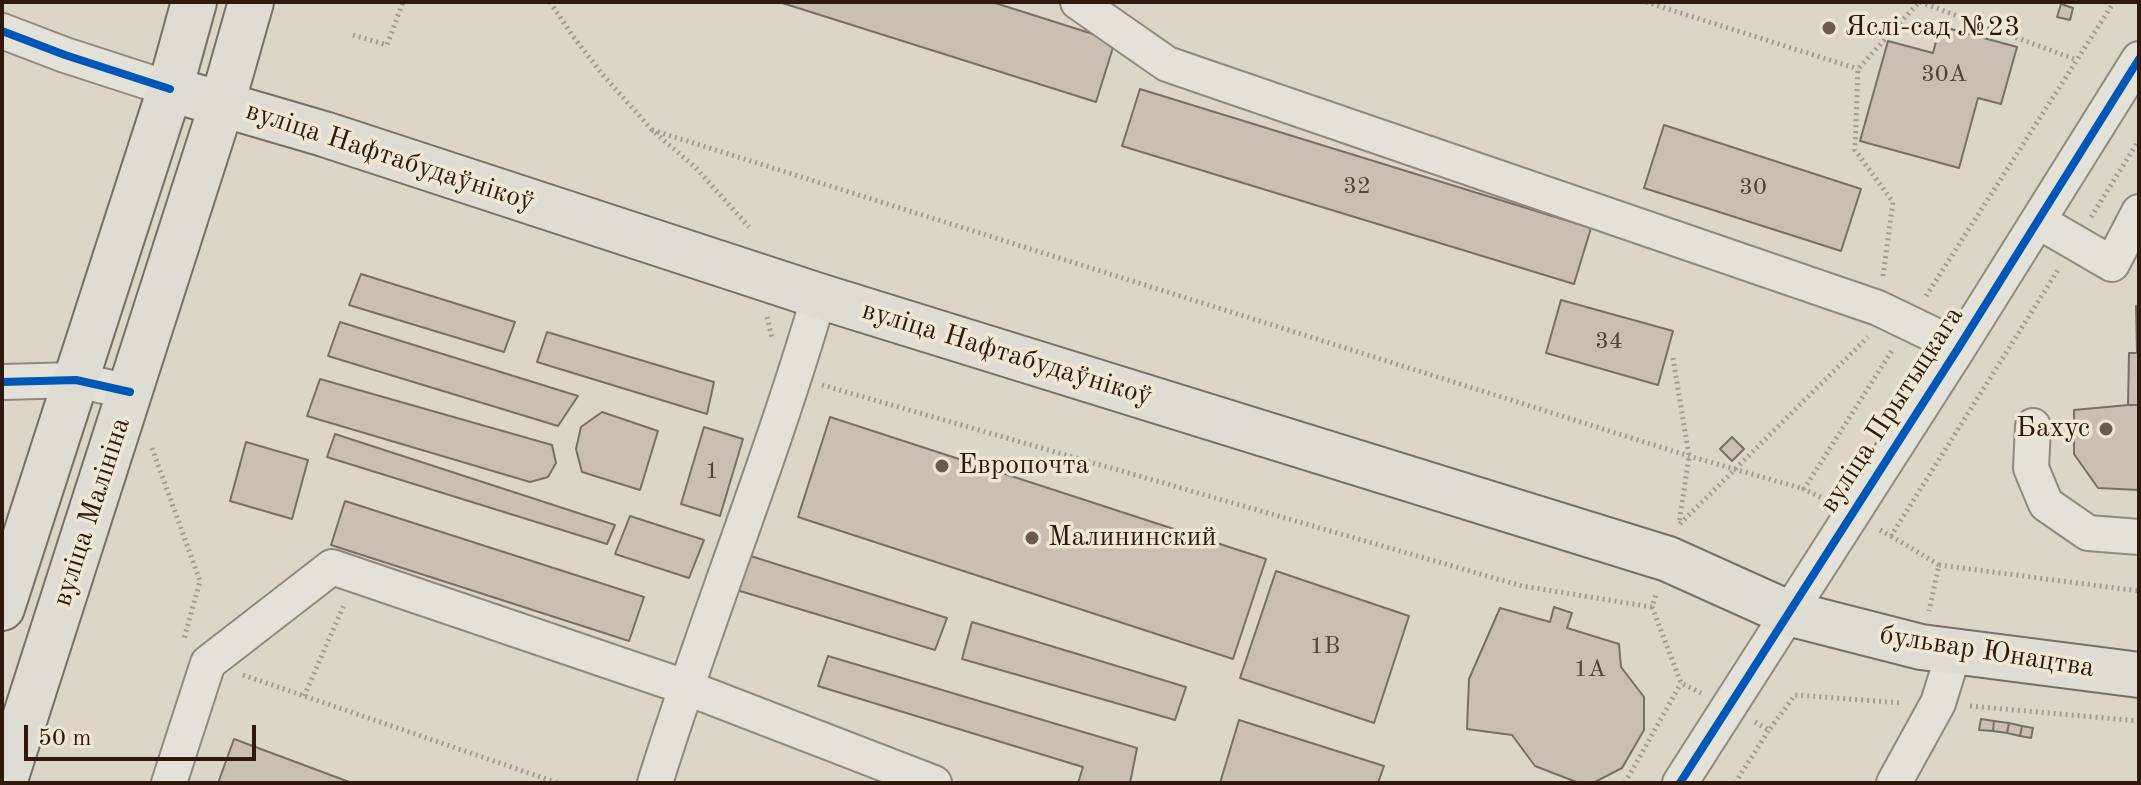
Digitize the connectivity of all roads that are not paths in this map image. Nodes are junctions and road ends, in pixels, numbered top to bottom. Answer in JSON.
{"nodes":[{"id":1,"x":194,"y":2,"type":"edge"},
{"id":2,"x":251,"y":2,"type":"edge"},
{"id":3,"x":1078,"y":2,"type":"edge"},
{"id":4,"x":2,"y":31,"type":"edge"},
{"id":5,"x":2139,"y":59,"type":"edge"},
{"id":6,"x":170,"y":89,"type":"junction"},
{"id":7,"x":222,"y":104,"type":"junction"},
{"id":8,"x":2139,"y":212,"type":"edge"},
{"id":9,"x":2038,"y":221,"type":"junction"},
{"id":10,"x":819,"y":296,"type":"junction"},
{"id":11,"x":1959,"y":347,"type":"junction"},
{"id":12,"x":76,"y":380,"type":"junction"},
{"id":13,"x":2,"y":382,"type":"edge"},
{"id":14,"x":130,"y":392,"type":"junction"},
{"id":15,"x":2033,"y":426,"type":"dead end"},
{"id":16,"x":2139,"y":537,"type":"edge"},
{"id":17,"x":2,"y":608,"type":"edge"},
{"id":18,"x":1788,"y":613,"type":"junction"},
{"id":19,"x":1954,"y":652,"type":"junction"},
{"id":20,"x":2139,"y":675,"type":"edge"},
{"id":21,"x":685,"y":687,"type":"junction"},
{"id":22,"x":4,"y":783,"type":"edge"},
{"id":23,"x":169,"y":783,"type":"edge"},
{"id":24,"x":655,"y":783,"type":"edge"},
{"id":25,"x":934,"y":783,"type":"edge"},
{"id":26,"x":1680,"y":783,"type":"edge"},
{"id":27,"x":1894,"y":783,"type":"edge"}],
"edges":[{"from":1,"to":6,"type":"main road"},
{"from":2,"to":7,"type":"main road","name":"вуліца Нафтабудаўнікоў"},
{"from":3,"to":11,"type":"street"},
{"from":4,"to":6,"type":"street"},
{"from":5,"to":9,"type":"street","name":"вуліца Прытыцкага"},
{"from":6,"to":7,"type":"main road","name":"вуліца Нафтабудаўнікоў"},
{"from":6,"to":12,"type":"main road","name":"вуліца Малініна"},
{"from":7,"to":10,"type":"main road","name":"вуліца Нафтабудаўнікоў"},
{"from":7,"to":14,"type":"main road","name":"вуліца Малініна"},
{"from":8,"to":9,"type":"street"},
{"from":9,"to":11,"type":"street","name":"вуліца Прытыцкага"},
{"from":10,"to":18,"type":"main road","name":"вуліца Нафтабудаўнікоў"},
{"from":10,"to":21,"type":"street"},
{"from":11,"to":18,"type":"street","name":"вуліца Прытыцкага"},
{"from":12,"to":13,"type":"street"},
{"from":12,"to":14,"type":"street"},
{"from":12,"to":17,"type":"main road","name":"вуліца Малініна"},
{"from":14,"to":22,"type":"main road","name":"вуліца Малініна"},
{"from":15,"to":16,"type":"street"},
{"from":18,"to":19,"type":"main road","name":"бульвар Юнацтва"},
{"from":18,"to":26,"type":"street","name":"вуліца Прытыцкага"},
{"from":19,"to":20,"type":"main road","name":"бульвар Юнацтва"},
{"from":19,"to":27,"type":"street"},
{"from":21,"to":23,"type":"street"},
{"from":21,"to":24,"type":"street"},
{"from":21,"to":25,"type":"street"}]}
